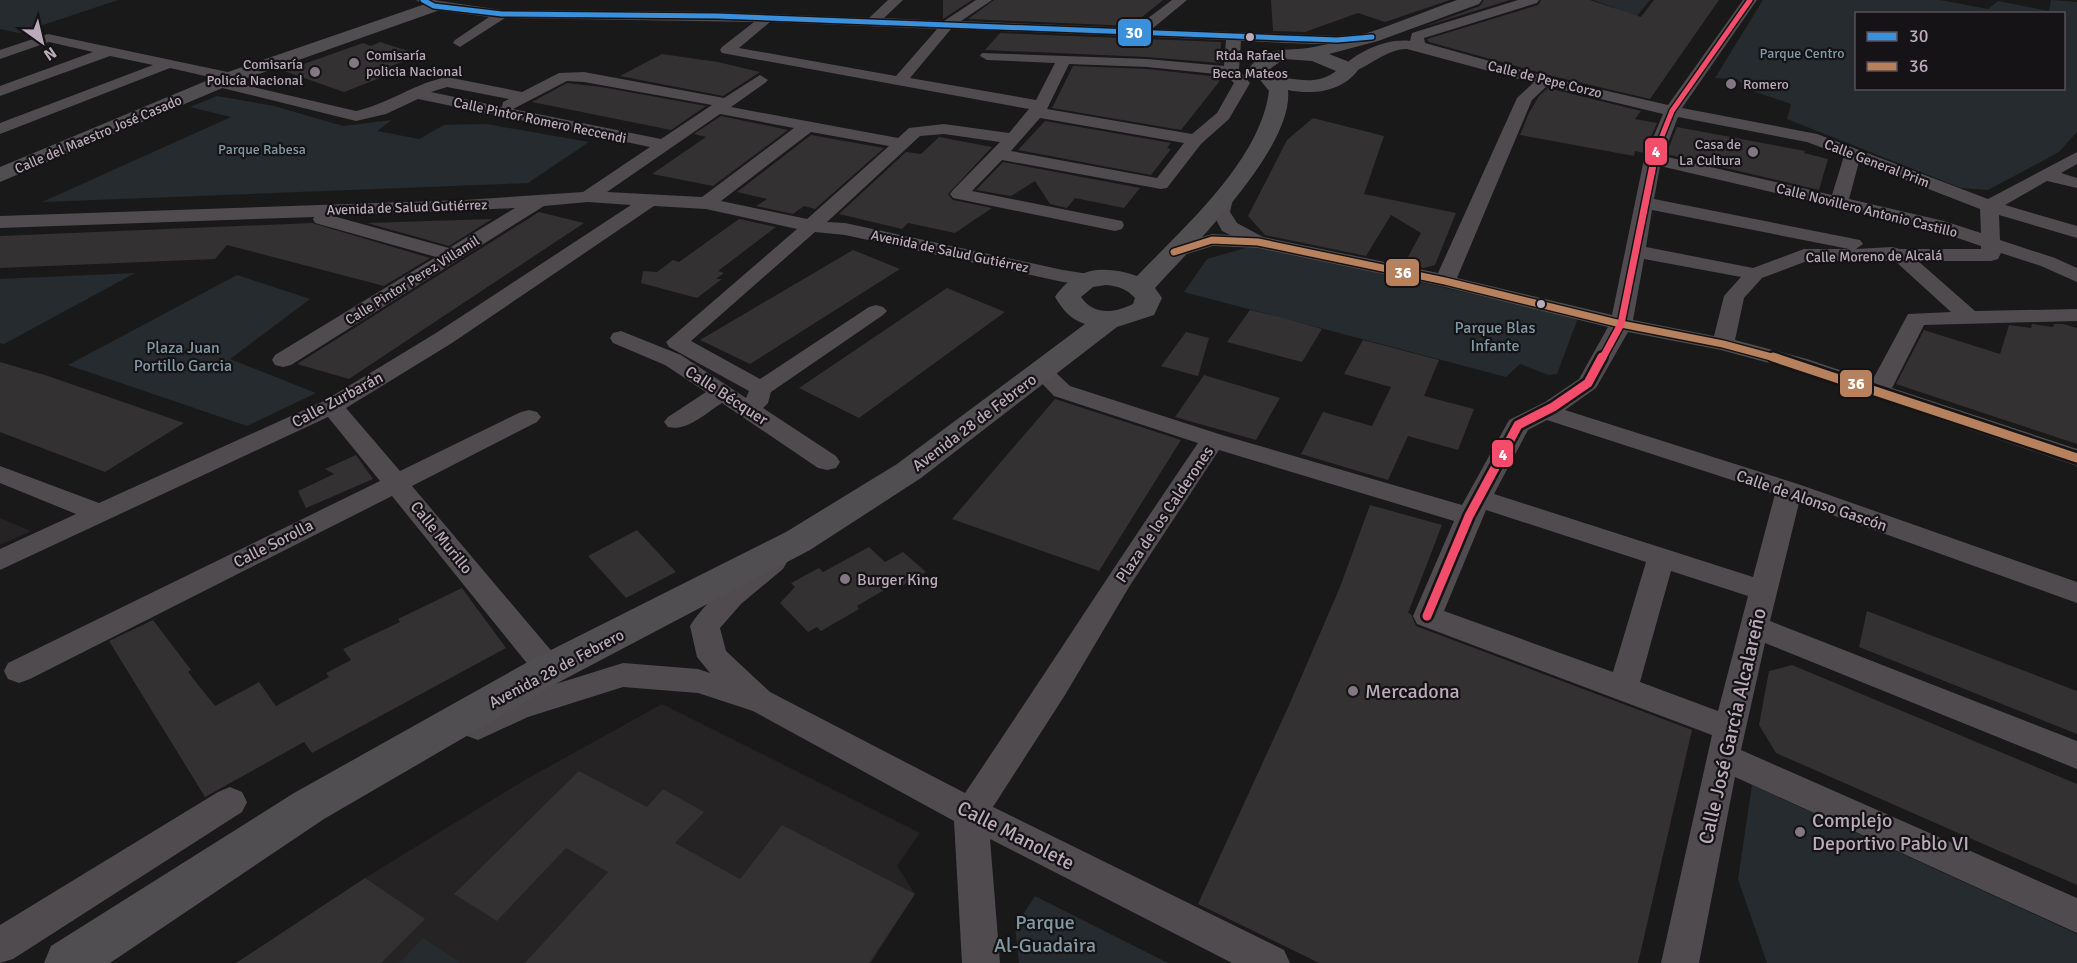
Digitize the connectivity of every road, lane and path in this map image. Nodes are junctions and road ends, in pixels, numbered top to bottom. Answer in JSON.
{"nodes":[{"id":1,"x":515,"y":0,"type":"edge"},
{"id":2,"x":604,"y":0,"type":"edge"},
{"id":3,"x":691,"y":0,"type":"edge"},
{"id":4,"x":896,"y":0,"type":"edge"},
{"id":5,"x":985,"y":0,"type":"edge"},
{"id":6,"x":1180,"y":0,"type":"edge"},
{"id":7,"x":1472,"y":0,"type":"edge"},
{"id":8,"x":1532,"y":0,"type":"edge"},
{"id":9,"x":1746,"y":1,"type":"edge"},
{"id":10,"x":428,"y":3,"type":"edge"},
{"id":11,"x":1499,"y":10,"type":"junction"},
{"id":12,"x":502,"y":14,"type":"junction"},
{"id":13,"x":763,"y":14,"type":"junction"},
{"id":14,"x":537,"y":15,"type":"junction"},
{"id":15,"x":628,"y":16,"type":"junction"},
{"id":16,"x":717,"y":16,"type":"junction"},
{"id":17,"x":873,"y":21,"type":"junction"},
{"id":18,"x":949,"y":23,"type":"junction"},
{"id":19,"x":1140,"y":32,"type":"junction"},
{"id":20,"x":1234,"y":35,"type":"junction"},
{"id":21,"x":1372,"y":37,"type":"junction"},
{"id":22,"x":460,"y":43,"type":"dead end"},
{"id":23,"x":1418,"y":46,"type":"junction"},
{"id":24,"x":113,"y":50,"type":"junction"},
{"id":25,"x":1285,"y":54,"type":"junction"},
{"id":26,"x":1304,"y":54,"type":"junction"},
{"id":27,"x":0,"y":55,"type":"edge"},
{"id":28,"x":987,"y":56,"type":"dead end"},
{"id":29,"x":1064,"y":59,"type":"junction"},
{"id":30,"x":168,"y":64,"type":"junction"},
{"id":31,"x":1342,"y":65,"type":"junction"},
{"id":32,"x":1231,"y":71,"type":"junction"},
{"id":33,"x":226,"y":80,"type":"junction"},
{"id":34,"x":760,"y":80,"type":"dead end"},
{"id":35,"x":1271,"y":80,"type":"junction"},
{"id":36,"x":900,"y":81,"type":"junction"},
{"id":37,"x":1544,"y":81,"type":"junction"},
{"id":38,"x":1313,"y":87,"type":"junction"},
{"id":39,"x":0,"y":91,"type":"edge"},
{"id":40,"x":417,"y":94,"type":"junction"},
{"id":41,"x":524,"y":97,"type":"junction"},
{"id":42,"x":723,"y":106,"type":"junction"},
{"id":43,"x":1038,"y":109,"type":"junction"},
{"id":44,"x":498,"y":110,"type":"junction"},
{"id":45,"x":1672,"y":111,"type":"junction"},
{"id":46,"x":1276,"y":112,"type":"junction"},
{"id":47,"x":808,"y":126,"type":"junction"},
{"id":48,"x":0,"y":129,"type":"edge"},
{"id":49,"x":1013,"y":139,"type":"junction"},
{"id":50,"x":1195,"y":140,"type":"junction"},
{"id":51,"x":903,"y":144,"type":"junction"},
{"id":52,"x":664,"y":145,"type":"junction"},
{"id":53,"x":998,"y":154,"type":"junction"},
{"id":54,"x":1853,"y":154,"type":"junction"},
{"id":55,"x":2077,"y":157,"type":"edge"},
{"id":56,"x":1653,"y":159,"type":"junction"},
{"id":57,"x":0,"y":175,"type":"edge"},
{"id":58,"x":2046,"y":175,"type":"junction"},
{"id":59,"x":2077,"y":183,"type":"edge"},
{"id":60,"x":1225,"y":195,"type":"junction"},
{"id":61,"x":588,"y":197,"type":"junction"},
{"id":62,"x":651,"y":199,"type":"junction"},
{"id":63,"x":540,"y":201,"type":"junction"},
{"id":64,"x":1839,"y":202,"type":"junction"},
{"id":65,"x":706,"y":203,"type":"junction"},
{"id":66,"x":1645,"y":203,"type":"junction"},
{"id":67,"x":1989,"y":206,"type":"junction"},
{"id":68,"x":298,"y":212,"type":"junction"},
{"id":69,"x":0,"y":222,"type":"edge"},
{"id":70,"x":1115,"y":225,"type":"dead end"},
{"id":71,"x":811,"y":226,"type":"junction"},
{"id":72,"x":1192,"y":230,"type":"junction"},
{"id":73,"x":2077,"y":232,"type":"edge"},
{"id":74,"x":1258,"y":242,"type":"junction"},
{"id":75,"x":1991,"y":243,"type":"junction"},
{"id":76,"x":1635,"y":251,"type":"junction"},
{"id":77,"x":1174,"y":252,"type":"junction"},
{"id":78,"x":452,"y":255,"type":"junction"},
{"id":79,"x":1900,"y":255,"type":"junction"},
{"id":80,"x":1755,"y":274,"type":"junction"},
{"id":81,"x":2077,"y":276,"type":"edge"},
{"id":82,"x":1445,"y":281,"type":"junction"},
{"id":83,"x":1141,"y":287,"type":"junction"},
{"id":84,"x":1084,"y":290,"type":"junction"},
{"id":85,"x":876,"y":311,"type":"dead end"},
{"id":86,"x":2077,"y":315,"type":"edge"},
{"id":87,"x":1969,"y":317,"type":"junction"},
{"id":88,"x":1108,"y":320,"type":"junction"},
{"id":89,"x":1621,"y":324,"type":"junction"},
{"id":90,"x":621,"y":338,"type":"dead end"},
{"id":91,"x":1723,"y":344,"type":"junction"},
{"id":92,"x":283,"y":360,"type":"dead end"},
{"id":93,"x":1041,"y":371,"type":"junction"},
{"id":94,"x":761,"y":389,"type":"junction"},
{"id":95,"x":723,"y":392,"type":"junction"},
{"id":96,"x":1878,"y":392,"type":"junction"},
{"id":97,"x":333,"y":406,"type":"junction"},
{"id":98,"x":1544,"y":411,"type":"junction"},
{"id":99,"x":754,"y":412,"type":"junction"},
{"id":100,"x":529,"y":417,"type":"dead end"},
{"id":101,"x":676,"y":422,"type":"dead end"},
{"id":102,"x":1213,"y":440,"type":"junction"},
{"id":103,"x":2077,"y":458,"type":"edge"},
{"id":104,"x":827,"y":462,"type":"dead end"},
{"id":105,"x":0,"y":474,"type":"edge"},
{"id":106,"x":396,"y":481,"type":"junction"},
{"id":107,"x":1789,"y":490,"type":"junction"},
{"id":108,"x":1473,"y":507,"type":"junction"},
{"id":109,"x":98,"y":513,"type":"junction"},
{"id":110,"x":798,"y":541,"type":"junction"},
{"id":111,"x":1661,"y":557,"type":"junction"},
{"id":112,"x":0,"y":560,"type":"edge"},
{"id":113,"x":1764,"y":591,"type":"junction"},
{"id":114,"x":2077,"y":594,"type":"edge"},
{"id":115,"x":1755,"y":627,"type":"junction"},
{"id":116,"x":549,"y":669,"type":"junction"},
{"id":117,"x":19,"y":671,"type":"dead end"},
{"id":118,"x":1623,"y":689,"type":"junction"},
{"id":119,"x":764,"y":702,"type":"junction"},
{"id":120,"x":1726,"y":743,"type":"junction"},
{"id":121,"x":2077,"y":755,"type":"edge"},
{"id":122,"x":230,"y":802,"type":"dead end"},
{"id":123,"x":309,"y":806,"type":"junction"},
{"id":124,"x":971,"y":813,"type":"junction"},
{"id":125,"x":2077,"y":916,"type":"edge"},
{"id":126,"x":0,"y":946,"type":"edge"},
{"id":127,"x":68,"y":963,"type":"edge"},
{"id":128,"x":981,"y":963,"type":"edge"},
{"id":129,"x":1271,"y":963,"type":"edge"},
{"id":130,"x":1680,"y":963,"type":"edge"}],
"edges":[{"from":1,"to":14,"type":"street"},
{"from":2,"to":15,"type":"street"},
{"from":3,"to":16,"type":"street"},
{"from":4,"to":17,"type":"street"},
{"from":5,"to":18,"type":"street"},
{"from":6,"to":19,"type":"street"},
{"from":7,"to":11,"type":"street"},
{"from":7,"to":21,"type":"main road"},
{"from":8,"to":11,"type":"street"},
{"from":9,"to":45,"type":"street"},
{"from":10,"to":12,"type":"street"},
{"from":10,"to":33,"type":"main road","name":"Calle del Maestro José Casado"},
{"from":11,"to":23,"type":"street"},
{"from":12,"to":14,"type":"street"},
{"from":12,"to":22,"type":"street"},
{"from":13,"to":16,"type":"street"},
{"from":13,"to":17,"type":"street"},
{"from":13,"to":36,"type":"street"},
{"from":14,"to":15,"type":"street"},
{"from":15,"to":16,"type":"street"},
{"from":17,"to":18,"type":"street"},
{"from":18,"to":19,"type":"street"},
{"from":18,"to":36,"type":"street"},
{"from":19,"to":20,"type":"street"},
{"from":20,"to":21,"type":"street"},
{"from":20,"to":25,"type":"street"},
{"from":20,"to":32,"type":"street"},
{"from":21,"to":26,"type":"main road"},
{"from":21,"to":31,"type":"main road"},
{"from":23,"to":31,"type":"street","name":"Calle de Pepe Corzo"},
{"from":23,"to":37,"type":"street","name":"Calle de Pepe Corzo"},
{"from":24,"to":27,"type":"street"},
{"from":24,"to":30,"type":"street"},
{"from":24,"to":39,"type":"street"},
{"from":25,"to":26,"type":"main road"},
{"from":25,"to":35,"type":"main road"},
{"from":26,"to":31,"type":"main road"},
{"from":28,"to":29,"type":"street"},
{"from":29,"to":32,"type":"street"},
{"from":29,"to":43,"type":"street"},
{"from":30,"to":33,"type":"street"},
{"from":30,"to":48,"type":"street"},
{"from":31,"to":38,"type":"main road"},
{"from":32,"to":50,"type":"street"},
{"from":33,"to":40,"type":"street"},
{"from":33,"to":57,"type":"main road","name":"Calle del Maestro José Casado"},
{"from":34,"to":42,"type":"street"},
{"from":35,"to":38,"type":"main road"},
{"from":35,"to":46,"type":"main road"},
{"from":36,"to":43,"type":"street"},
{"from":37,"to":45,"type":"street","name":"Calle de Pepe Corzo"},
{"from":37,"to":82,"type":"street"},
{"from":38,"to":46,"type":"main road"},
{"from":40,"to":41,"type":"street"},
{"from":40,"to":44,"type":"street","name":"Calle Pintor Romero Reccendi"},
{"from":41,"to":42,"type":"street"},
{"from":41,"to":44,"type":"street"},
{"from":42,"to":47,"type":"street"},
{"from":42,"to":52,"type":"street"},
{"from":43,"to":49,"type":"street"},
{"from":43,"to":50,"type":"street"},
{"from":44,"to":52,"type":"street","name":"Calle Pintor Romero Reccendi"},
{"from":45,"to":54,"type":"street","name":"Calle General Prim"},
{"from":45,"to":56,"type":"street"},
{"from":46,"to":60,"type":"main road"},
{"from":47,"to":51,"type":"street"},
{"from":47,"to":65,"type":"street"},
{"from":49,"to":51,"type":"street"},
{"from":49,"to":53,"type":"street"},
{"from":50,"to":53,"type":"street"},
{"from":51,"to":71,"type":"street"},
{"from":52,"to":61,"type":"street"},
{"from":53,"to":70,"type":"street"},
{"from":54,"to":64,"type":"street"},
{"from":54,"to":67,"type":"street","name":"Calle General Prim"},
{"from":55,"to":58,"type":"street"},
{"from":56,"to":64,"type":"street","name":"Calle Novillero Antonio Castillo"},
{"from":56,"to":66,"type":"street"},
{"from":58,"to":59,"type":"street"},
{"from":58,"to":67,"type":"street"},
{"from":60,"to":72,"type":"main road"},
{"from":60,"to":74,"type":"street"},
{"from":61,"to":62,"type":"street","name":"Avenida de Salud Gutiérrez"},
{"from":61,"to":63,"type":"street","name":"Avenida de Salud Gutiérrez"},
{"from":62,"to":65,"type":"street","name":"Avenida de Salud Gutiérrez"},
{"from":62,"to":97,"type":"street","name":"Calle Zurbarán"},
{"from":63,"to":68,"type":"street","name":"Avenida de Salud Gutiérrez"},
{"from":63,"to":78,"type":"street","name":"Calle Pintor Perez Villamil"},
{"from":64,"to":75,"type":"street","name":"Calle Novillero Antonio Castillo"},
{"from":65,"to":71,"type":"street","name":"Avenida de Salud Gutiérrez"},
{"from":66,"to":76,"type":"street"},
{"from":66,"to":79,"type":"street"},
{"from":67,"to":73,"type":"street","name":"Calle General Prim"},
{"from":67,"to":75,"type":"street"},
{"from":68,"to":69,"type":"street","name":"Avenida de Salud Gutiérrez"},
{"from":68,"to":78,"type":"street"},
{"from":71,"to":84,"type":"street","name":"Avenida de Salud Gutiérrez"},
{"from":71,"to":94,"type":"street"},
{"from":72,"to":77,"type":"main road"},
{"from":72,"to":84,"type":"main road"},
{"from":74,"to":77,"type":"street"},
{"from":74,"to":82,"type":"street"},
{"from":75,"to":79,"type":"street","name":"Calle Moreno de Alcalá"},
{"from":75,"to":81,"type":"street","name":"Calle Novillero Antonio Castillo"},
{"from":76,"to":80,"type":"street"},
{"from":76,"to":89,"type":"street"},
{"from":77,"to":83,"type":"main road"},
{"from":78,"to":92,"type":"street","name":"Calle Pintor Perez Villamil"},
{"from":79,"to":80,"type":"street","name":"Calle Moreno de Alcalá"},
{"from":79,"to":87,"type":"street"},
{"from":80,"to":91,"type":"street","name":"Calle Moreno de Alcalá"},
{"from":82,"to":89,"type":"street"},
{"from":83,"to":84,"type":"main road"},
{"from":83,"to":88,"type":"main road"},
{"from":84,"to":88,"type":"main road"},
{"from":84,"to":93,"type":"main road","name":"Avenida 28 de Febrero"},
{"from":85,"to":94,"type":"street"},
{"from":86,"to":87,"type":"street"},
{"from":87,"to":96,"type":"street"},
{"from":88,"to":93,"type":"main road","name":"Avenida 28 de Febrero"},
{"from":89,"to":91,"type":"street"},
{"from":89,"to":98,"type":"street"},
{"from":90,"to":95,"type":"street","name":"Calle Bécquer"},
{"from":91,"to":96,"type":"street"},
{"from":93,"to":102,"type":"street"},
{"from":93,"to":110,"type":"main road","name":"Avenida 28 de Febrero"},
{"from":94,"to":99,"type":"street"},
{"from":95,"to":99,"type":"street","name":"Calle Bécquer"},
{"from":95,"to":101,"type":"street"},
{"from":96,"to":103,"type":"street"},
{"from":97,"to":106,"type":"street","name":"Calle Murillo"},
{"from":97,"to":109,"type":"street","name":"Calle Zurbarán"},
{"from":98,"to":107,"type":"street","name":"Calle de Alonso Gascón"},
{"from":98,"to":108,"type":"street"},
{"from":99,"to":104,"type":"street","name":"Calle Bécquer"},
{"from":100,"to":106,"type":"street","name":"Calle Sorolla"},
{"from":102,"to":108,"type":"street","name":"Plaza de los Calderones"},
{"from":102,"to":124,"type":"street","name":"Plaza de los Calderones"},
{"from":105,"to":109,"type":"street"},
{"from":106,"to":116,"type":"street","name":"Calle Murillo"},
{"from":106,"to":117,"type":"street","name":"Calle Sorolla"},
{"from":107,"to":113,"type":"street","name":"Calle José García Alcalareño"},
{"from":107,"to":114,"type":"street","name":"Calle de Alonso Gascón"},
{"from":108,"to":111,"type":"street","name":"Plaza de los Calderones"},
{"from":108,"to":118,"type":"street"},
{"from":109,"to":112,"type":"street","name":"Calle Zurbarán"},
{"from":110,"to":116,"type":"main road","name":"Avenida 28 de Febrero"},
{"from":110,"to":119,"type":"street"},
{"from":111,"to":113,"type":"street","name":"Plaza de los Calderones"},
{"from":111,"to":118,"type":"street"},
{"from":113,"to":115,"type":"street","name":"Calle José García Alcalareño"},
{"from":115,"to":120,"type":"street","name":"Calle José García Alcalareño"},
{"from":115,"to":121,"type":"street"},
{"from":116,"to":123,"type":"main road","name":"Avenida 28 de Febrero"},
{"from":118,"to":120,"type":"street"},
{"from":119,"to":123,"type":"street"},
{"from":119,"to":124,"type":"street","name":"Calle Manolete"},
{"from":120,"to":125,"type":"street"},
{"from":120,"to":130,"type":"street","name":"Calle José García Alcalareño"},
{"from":122,"to":126,"type":"street"},
{"from":123,"to":127,"type":"main road","name":"Avenida 28 de Febrero"},
{"from":124,"to":128,"type":"street"},
{"from":124,"to":129,"type":"street","name":"Calle Manolete"}]}
